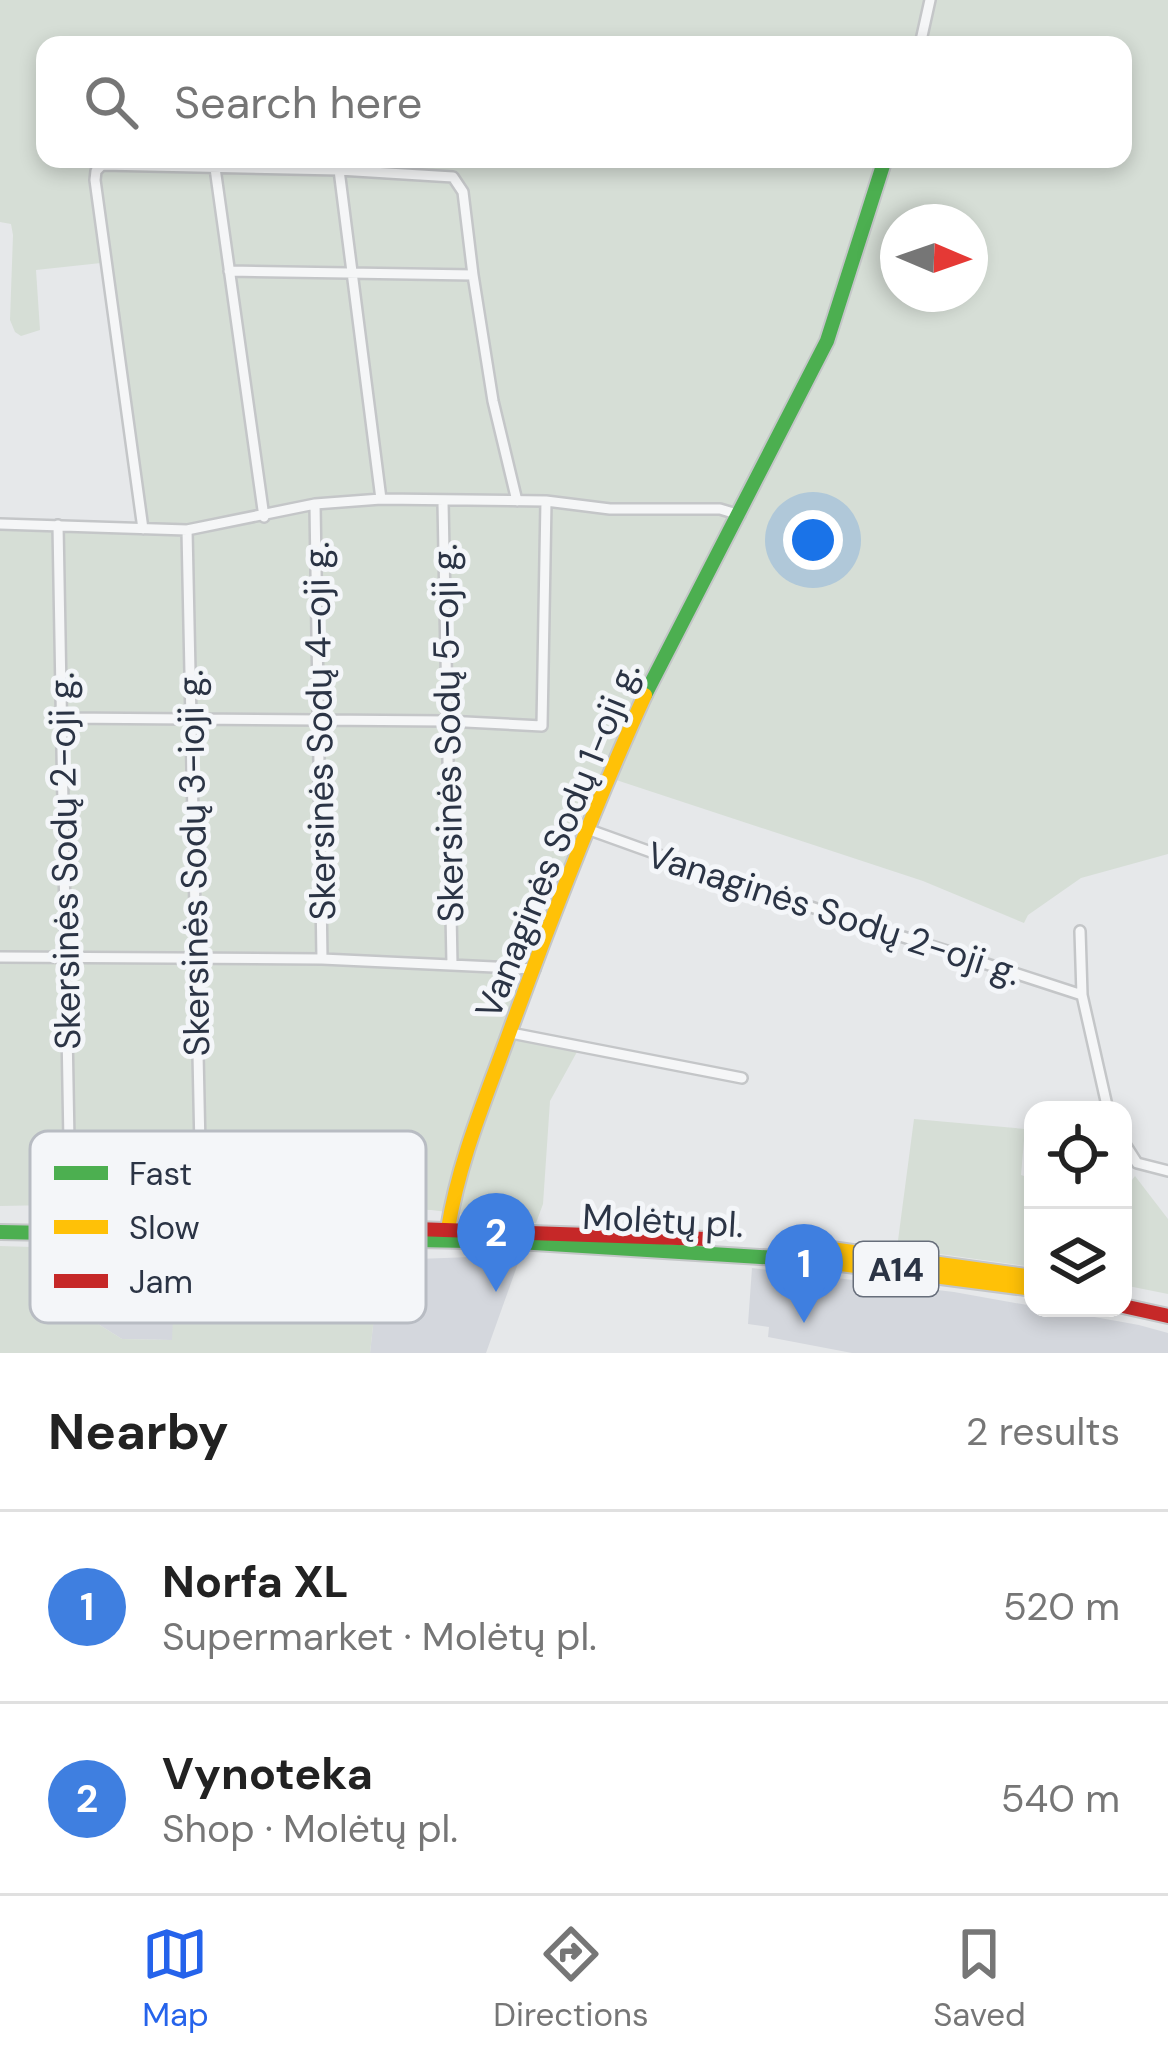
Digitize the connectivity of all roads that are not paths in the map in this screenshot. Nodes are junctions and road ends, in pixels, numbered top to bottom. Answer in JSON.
{"nodes":[{"id":1,"x":930,"y":0,"type":"edge"},
{"id":2,"x":922,"y":36,"type":"edge"},
{"id":3,"x":98,"y":168,"type":"edge"},
{"id":4,"x":215,"y":168,"type":"joint"},
{"id":5,"x":882,"y":168,"type":"edge"},
{"id":6,"x":339,"y":170,"type":"junction"},
{"id":7,"x":353,"y":271,"type":"junction"},
{"id":8,"x":229,"y":272,"type":"junction"},
{"id":9,"x":473,"y":275,"type":"junction"},
{"id":10,"x":381,"y":499,"type":"junction"},
{"id":11,"x":517,"y":500,"type":"junction"},
{"id":12,"x":546,"y":501,"type":"junction"},
{"id":13,"x":442,"y":502,"type":"junction"},
{"id":14,"x":315,"y":504,"type":"junction"},
{"id":15,"x":740,"y":515,"type":"junction"},
{"id":16,"x":264,"y":517,"type":"junction"},
{"id":17,"x":0,"y":524,"type":"edge"},
{"id":18,"x":58,"y":525,"type":"junction"},
{"id":19,"x":143,"y":529,"type":"junction"},
{"id":20,"x":187,"y":530,"type":"junction"},
{"id":21,"x":62,"y":718,"type":"junction"},
{"id":22,"x":188,"y":721,"type":"junction"},
{"id":23,"x":446,"y":721,"type":"junction"},
{"id":24,"x":318,"y":722,"type":"junction"},
{"id":25,"x":586,"y":829,"type":"junction"},
{"id":26,"x":1080,"y":932,"type":"dead end"},
{"id":27,"x":66,"y":956,"type":"junction"},
{"id":28,"x":0,"y":957,"type":"edge"},
{"id":29,"x":194,"y":958,"type":"junction"},
{"id":30,"x":322,"y":958,"type":"junction"},
{"id":31,"x":452,"y":964,"type":"junction"},
{"id":32,"x":535,"y":969,"type":"junction"},
{"id":33,"x":1082,"y":994,"type":"junction"},
{"id":34,"x":511,"y":1033,"type":"junction"},
{"id":35,"x":742,"y":1078,"type":"dead end"},
{"id":36,"x":1106,"y":1101,"type":"edge"},
{"id":37,"x":69,"y":1131,"type":"edge"},
{"id":38,"x":199,"y":1131,"type":"edge"},
{"id":39,"x":1132,"y":1156,"type":"edge"},
{"id":40,"x":1168,"y":1171,"type":"edge"},
{"id":41,"x":0,"y":1220,"type":"edge"},
{"id":42,"x":30,"y":1221,"type":"edge"},
{"id":43,"x":426,"y":1229,"type":"edge"},
{"id":44,"x":448,"y":1229,"type":"junction"},
{"id":45,"x":0,"y":1232,"type":"edge"},
{"id":46,"x":30,"y":1233,"type":"edge"},
{"id":47,"x":426,"y":1242,"type":"edge"},
{"id":48,"x":1024,"y":1275,"type":"edge"},
{"id":49,"x":1024,"y":1288,"type":"edge"},
{"id":50,"x":1132,"y":1296,"type":"edge"},
{"id":51,"x":1168,"y":1303,"type":"edge"},
{"id":52,"x":1132,"y":1308,"type":"edge"},
{"id":53,"x":1168,"y":1316,"type":"edge"}],
"edges":[{"from":1,"to":2,"type":"street"},
{"from":3,"to":19,"type":"street"},
{"from":4,"to":6,"type":"street"},
{"from":4,"to":8,"type":"street"},
{"from":5,"to":15,"type":"main road","name":"Vanaginės Sodų 1-oji g."},
{"from":6,"to":7,"type":"street"},
{"from":6,"to":9,"type":"street"},
{"from":7,"to":8,"type":"street"},
{"from":7,"to":9,"type":"street"},
{"from":7,"to":10,"type":"street"},
{"from":8,"to":16,"type":"street"},
{"from":9,"to":11,"type":"street"},
{"from":10,"to":13,"type":"street"},
{"from":10,"to":14,"type":"street"},
{"from":11,"to":12,"type":"street"},
{"from":11,"to":13,"type":"street"},
{"from":12,"to":15,"type":"street"},
{"from":12,"to":23,"type":"street"},
{"from":13,"to":23,"type":"street","name":"Skersinės Sodų 5-oji g."},
{"from":14,"to":16,"type":"street"},
{"from":14,"to":24,"type":"street","name":"Skersinės Sodų 4-oji g."},
{"from":15,"to":25,"type":"main road","name":"Vanaginės Sodų 1-oji g."},
{"from":16,"to":20,"type":"street"},
{"from":17,"to":18,"type":"street"},
{"from":18,"to":19,"type":"street"},
{"from":18,"to":21,"type":"street","name":"Skersinės Sodų 2-oji g."},
{"from":19,"to":20,"type":"street"},
{"from":20,"to":22,"type":"street","name":"Skersinės Sodų 3-ioji g."},
{"from":21,"to":22,"type":"street"},
{"from":21,"to":27,"type":"street","name":"Skersinės Sodų 2-oji g."},
{"from":22,"to":24,"type":"street"},
{"from":22,"to":29,"type":"street","name":"Skersinės Sodų 3-ioji g."},
{"from":23,"to":24,"type":"street"},
{"from":23,"to":31,"type":"street","name":"Skersinės Sodų 5-oji g."},
{"from":24,"to":30,"type":"street","name":"Skersinės Sodų 4-oji g."},
{"from":25,"to":32,"type":"main road","name":"Vanaginės Sodų 1-oji g."},
{"from":25,"to":33,"type":"street","name":"Vanaginės Sodų 2-oji g."},
{"from":26,"to":33,"type":"street"},
{"from":27,"to":28,"type":"street"},
{"from":27,"to":29,"type":"street"},
{"from":27,"to":37,"type":"street","name":"Skersinės Sodų 2-oji g."},
{"from":29,"to":30,"type":"street"},
{"from":29,"to":38,"type":"street","name":"Skersinės Sodų 3-ioji g."},
{"from":30,"to":31,"type":"street"},
{"from":31,"to":32,"type":"street"},
{"from":32,"to":34,"type":"main road","name":"Vanaginės Sodų 1-oji g."},
{"from":33,"to":36,"type":"street"},
{"from":34,"to":35,"type":"street"},
{"from":34,"to":44,"type":"main road","name":"Vanaginės Sodų 1-oji g."},
{"from":39,"to":40,"type":"street"},
{"from":41,"to":42,"type":"main road","name":"Molėtų pl.","number":"A14"},
{"from":43,"to":44,"type":"main road","name":"Molėtų pl.","number":"A14"},
{"from":44,"to":48,"type":"main road","name":"Molėtų pl.","number":"A14"},
{"from":45,"to":46,"type":"main road","name":"Molėtų pl.","number":"A14"},
{"from":47,"to":49,"type":"main road","name":"Molėtų pl.","number":"A14"},
{"from":50,"to":51,"type":"main road"},
{"from":52,"to":53,"type":"main road"}]}
